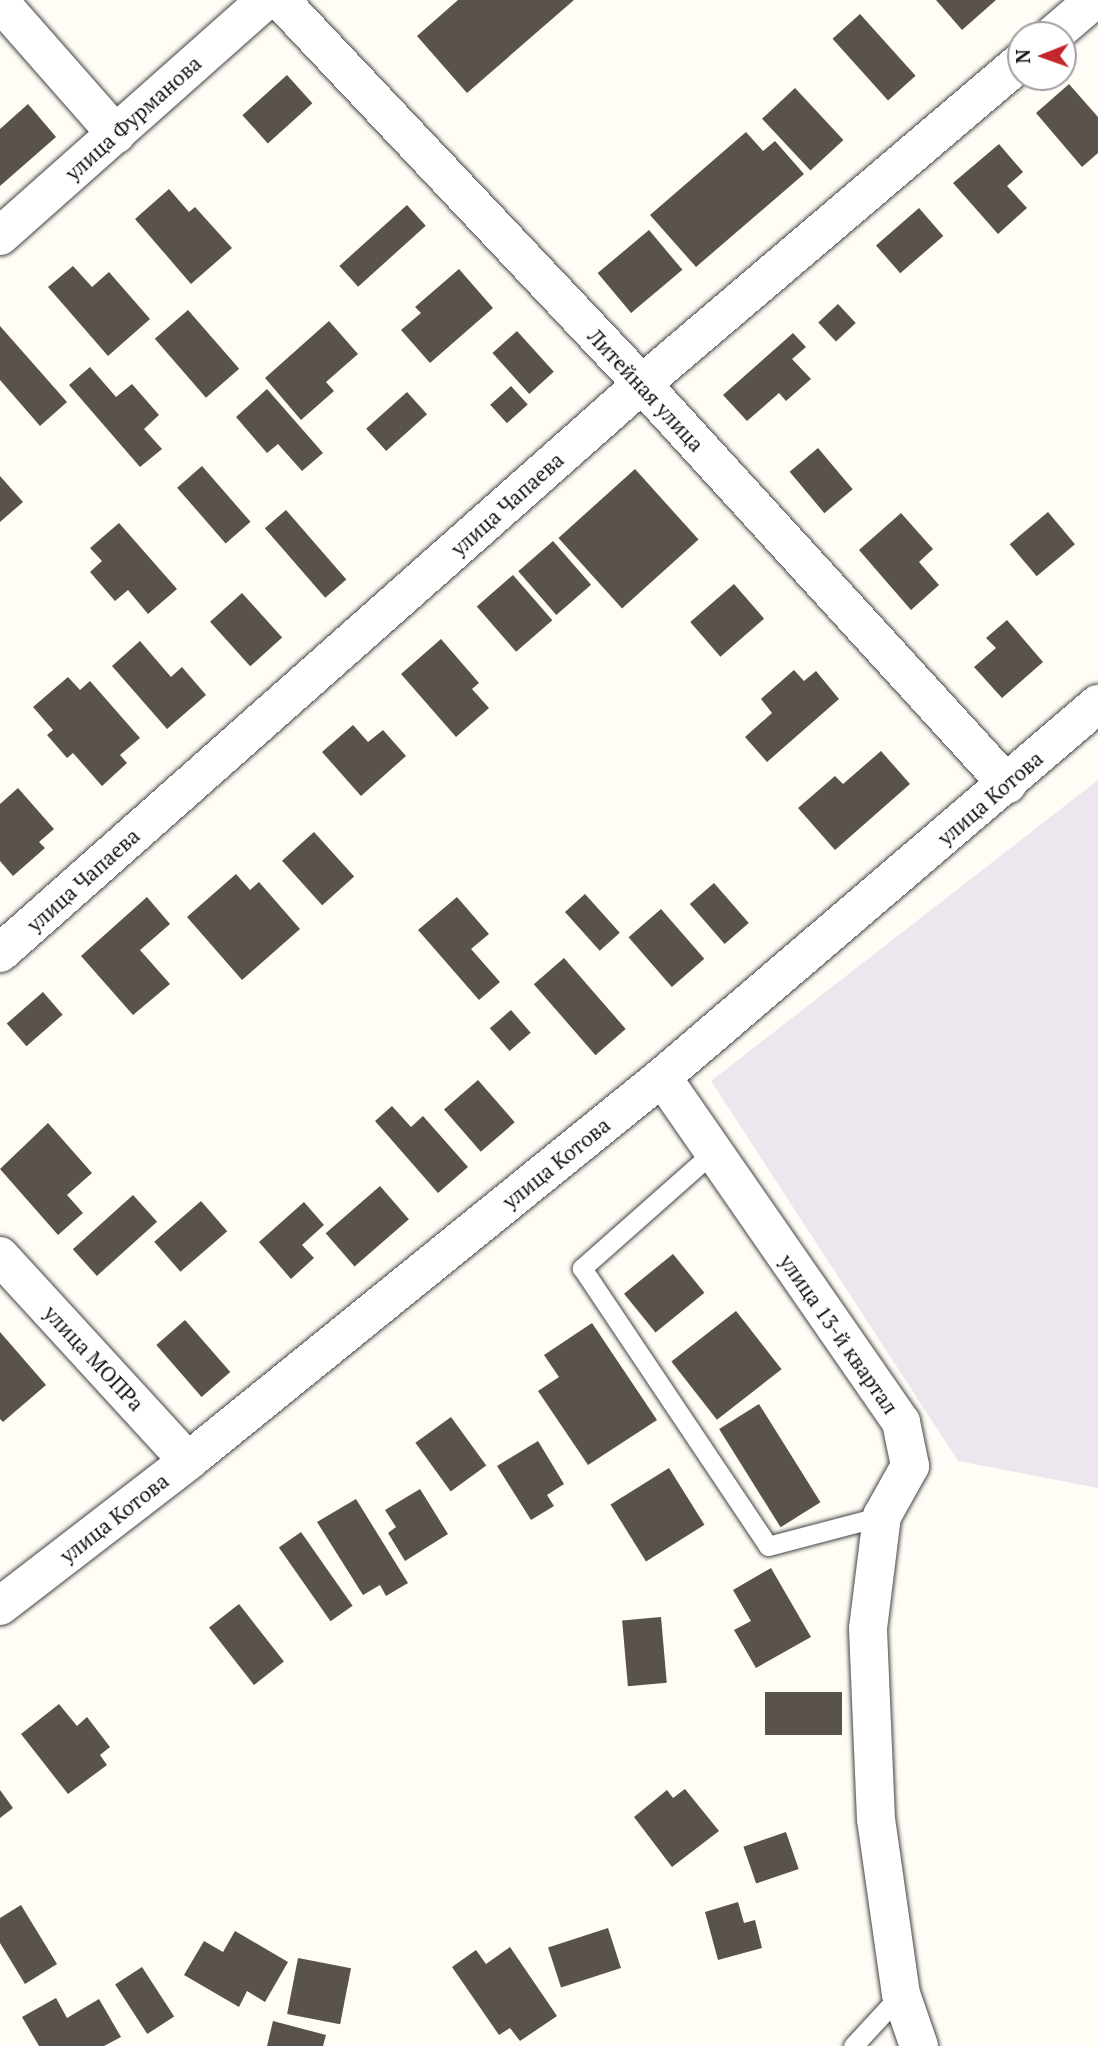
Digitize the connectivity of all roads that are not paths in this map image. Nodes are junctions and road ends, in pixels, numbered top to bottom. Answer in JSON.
{"nodes":[{"id":1,"x":266,"y":0,"type":"edge"},
{"id":2,"x":280,"y":0,"type":"edge"},
{"id":3,"x":1094,"y":0,"type":"edge"},
{"id":4,"x":0,"y":2,"type":"edge"},
{"id":5,"x":1069,"y":21,"type":"edge"},
{"id":6,"x":1007,"y":74,"type":"edge"},
{"id":7,"x":116,"y":134,"type":"junction"},
{"id":8,"x":0,"y":236,"type":"edge"},
{"id":9,"x":642,"y":384,"type":"junction"},
{"id":10,"x":1098,"y":704,"type":"edge"},
{"id":11,"x":1007,"y":784,"type":"junction"},
{"id":12,"x":0,"y":953,"type":"edge"},
{"id":13,"x":662,"y":1077,"type":"junction"},
{"id":14,"x":712,"y":1153,"type":"junction"},
{"id":15,"x":0,"y":1256,"type":"edge"},
{"id":16,"x":188,"y":1461,"type":"junction"},
{"id":17,"x":882,"y":1516,"type":"junction"},
{"id":18,"x":0,"y":1606,"type":"edge"},
{"id":19,"x":901,"y":1994,"type":"junction"},
{"id":20,"x":853,"y":2046,"type":"edge"},
{"id":21,"x":919,"y":2046,"type":"edge"}],
"edges":[{"from":1,"to":7,"type":"street","name":"улица Фурманова"},
{"from":2,"to":9,"type":"street","name":"Литейная улица"},
{"from":3,"to":5,"type":"street"},
{"from":4,"to":7,"type":"street"},
{"from":6,"to":9,"type":"street","name":"улица Чапаева"},
{"from":7,"to":8,"type":"street","name":"улица Фурманова"},
{"from":9,"to":11,"type":"street","name":"Литейная улица"},
{"from":9,"to":12,"type":"street","name":"улица Чапаева"},
{"from":10,"to":11,"type":"street","name":"улица Котова"},
{"from":11,"to":13,"type":"street","name":"улица Котова"},
{"from":13,"to":14,"type":"street","name":"улица 13-й квартал"},
{"from":13,"to":16,"type":"street","name":"улица Котова"},
{"from":14,"to":17,"type":"street","name":"улица 13-й квартал"},
{"from":14,"to":17,"type":"lane"},
{"from":15,"to":16,"type":"street","name":"улица МОПРа"},
{"from":16,"to":18,"type":"street","name":"улица Котова"},
{"from":17,"to":19,"type":"street","name":"улица 13-й квартал"},
{"from":19,"to":20,"type":"lane"},
{"from":19,"to":21,"type":"street","name":"улица 13-й квартал"}]}
